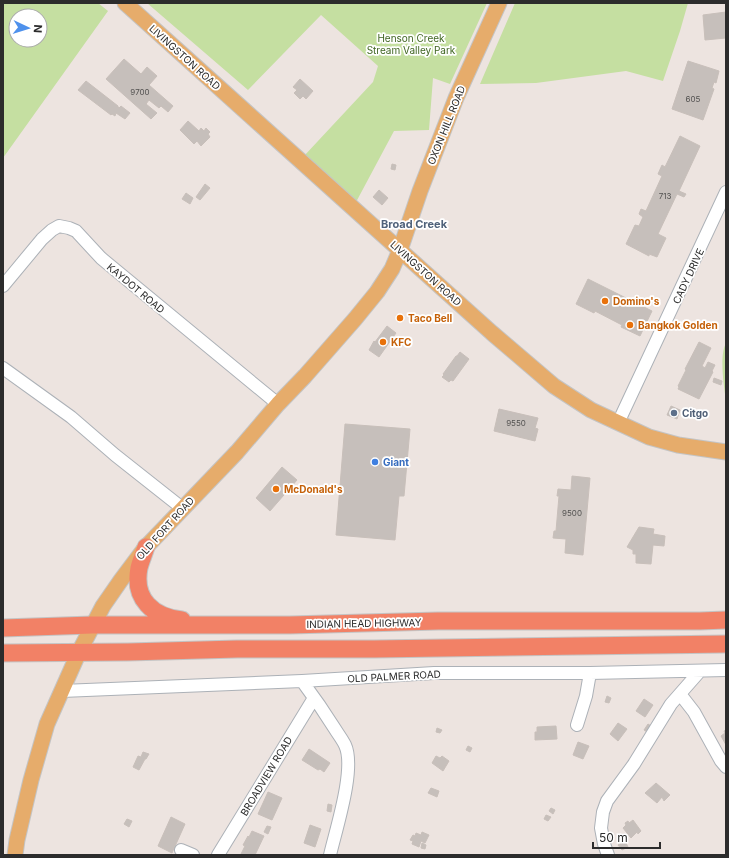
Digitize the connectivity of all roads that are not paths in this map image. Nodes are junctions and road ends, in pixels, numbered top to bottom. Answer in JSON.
{"nodes":[{"id":1,"x":124,"y":3,"type":"edge"},
{"id":2,"x":499,"y":3,"type":"edge"},
{"id":3,"x":726,"y":192,"type":"edge"},
{"id":4,"x":400,"y":250,"type":"junction"},
{"id":5,"x":3,"y":286,"type":"edge"},
{"id":6,"x":3,"y":368,"type":"edge"},
{"id":7,"x":278,"y":404,"type":"junction"},
{"id":8,"x":618,"y":423,"type":"junction"},
{"id":9,"x":726,"y":452,"type":"edge"},
{"id":10,"x":182,"y":508,"type":"junction"},
{"id":11,"x":146,"y":547,"type":"junction"},
{"id":12,"x":726,"y":620,"type":"edge"},
{"id":13,"x":92,"y":625,"type":"junction"},
{"id":14,"x":222,"y":625,"type":"junction"},
{"id":15,"x":3,"y":628,"type":"edge"},
{"id":16,"x":726,"y":644,"type":"edge"},
{"id":17,"x":79,"y":652,"type":"junction"},
{"id":18,"x":3,"y":653,"type":"edge"},
{"id":19,"x":726,"y":670,"type":"edge"},
{"id":20,"x":700,"y":671,"type":"junction"},
{"id":21,"x":590,"y":673,"type":"junction"},
{"id":22,"x":302,"y":681,"type":"junction"},
{"id":23,"x":62,"y":690,"type":"junction"},
{"id":24,"x":680,"y":694,"type":"junction"},
{"id":25,"x":314,"y":698,"type":"junction"},
{"id":26,"x":577,"y":725,"type":"dead end"},
{"id":27,"x":726,"y":767,"type":"edge"},
{"id":28,"x":181,"y":850,"type":"dead end"},
{"id":29,"x":15,"y":855,"type":"edge"},
{"id":30,"x":193,"y":855,"type":"edge"},
{"id":31,"x":218,"y":855,"type":"edge"},
{"id":32,"x":330,"y":855,"type":"edge"},
{"id":33,"x":608,"y":855,"type":"edge"}],
"edges":[{"from":1,"to":4,"type":"main road","name":"LIVINGSTON ROAD"},
{"from":2,"to":4,"type":"main road","name":"OXON HILL ROAD"},
{"from":3,"to":8,"type":"street","name":"CADY DRIVE"},
{"from":4,"to":7,"type":"main road","name":"OLD FORT ROAD"},
{"from":4,"to":8,"type":"main road","name":"LIVINGSTON ROAD"},
{"from":5,"to":7,"type":"street","name":"KAYDOT ROAD"},
{"from":6,"to":10,"type":"street"},
{"from":7,"to":10,"type":"main road","name":"OLD FORT ROAD"},
{"from":8,"to":9,"type":"main road","name":"LIVINGSTON ROAD"},
{"from":10,"to":11,"type":"main road","name":"OLD FORT ROAD"},
{"from":11,"to":13,"type":"main road","name":"OLD FORT ROAD"},
{"from":11,"to":14,"type":"highway"},
{"from":12,"to":14,"type":"highway","name":"INDIAN HEAD HIGHWAY"},
{"from":13,"to":14,"type":"highway","name":"INDIAN HEAD HIGHWAY"},
{"from":13,"to":15,"type":"highway","name":"INDIAN HEAD HIGHWAY"},
{"from":13,"to":17,"type":"main road","name":"OLD FORT ROAD"},
{"from":16,"to":17,"type":"highway"},
{"from":17,"to":18,"type":"highway"},
{"from":17,"to":23,"type":"main road","name":"OLD FORT ROAD"},
{"from":19,"to":20,"type":"street","name":"OLD PALMER ROAD"},
{"from":20,"to":21,"type":"street","name":"OLD PALMER ROAD"},
{"from":20,"to":24,"type":"street"},
{"from":21,"to":22,"type":"street","name":"OLD PALMER ROAD"},
{"from":21,"to":26,"type":"street"},
{"from":22,"to":23,"type":"street","name":"OLD PALMER ROAD"},
{"from":22,"to":25,"type":"street"},
{"from":23,"to":29,"type":"main road","name":"OLD FORT ROAD"},
{"from":24,"to":27,"type":"street"},
{"from":24,"to":33,"type":"street"},
{"from":25,"to":31,"type":"street","name":"BROADVIEW ROAD"},
{"from":25,"to":32,"type":"street"},
{"from":28,"to":30,"type":"street"}]}
